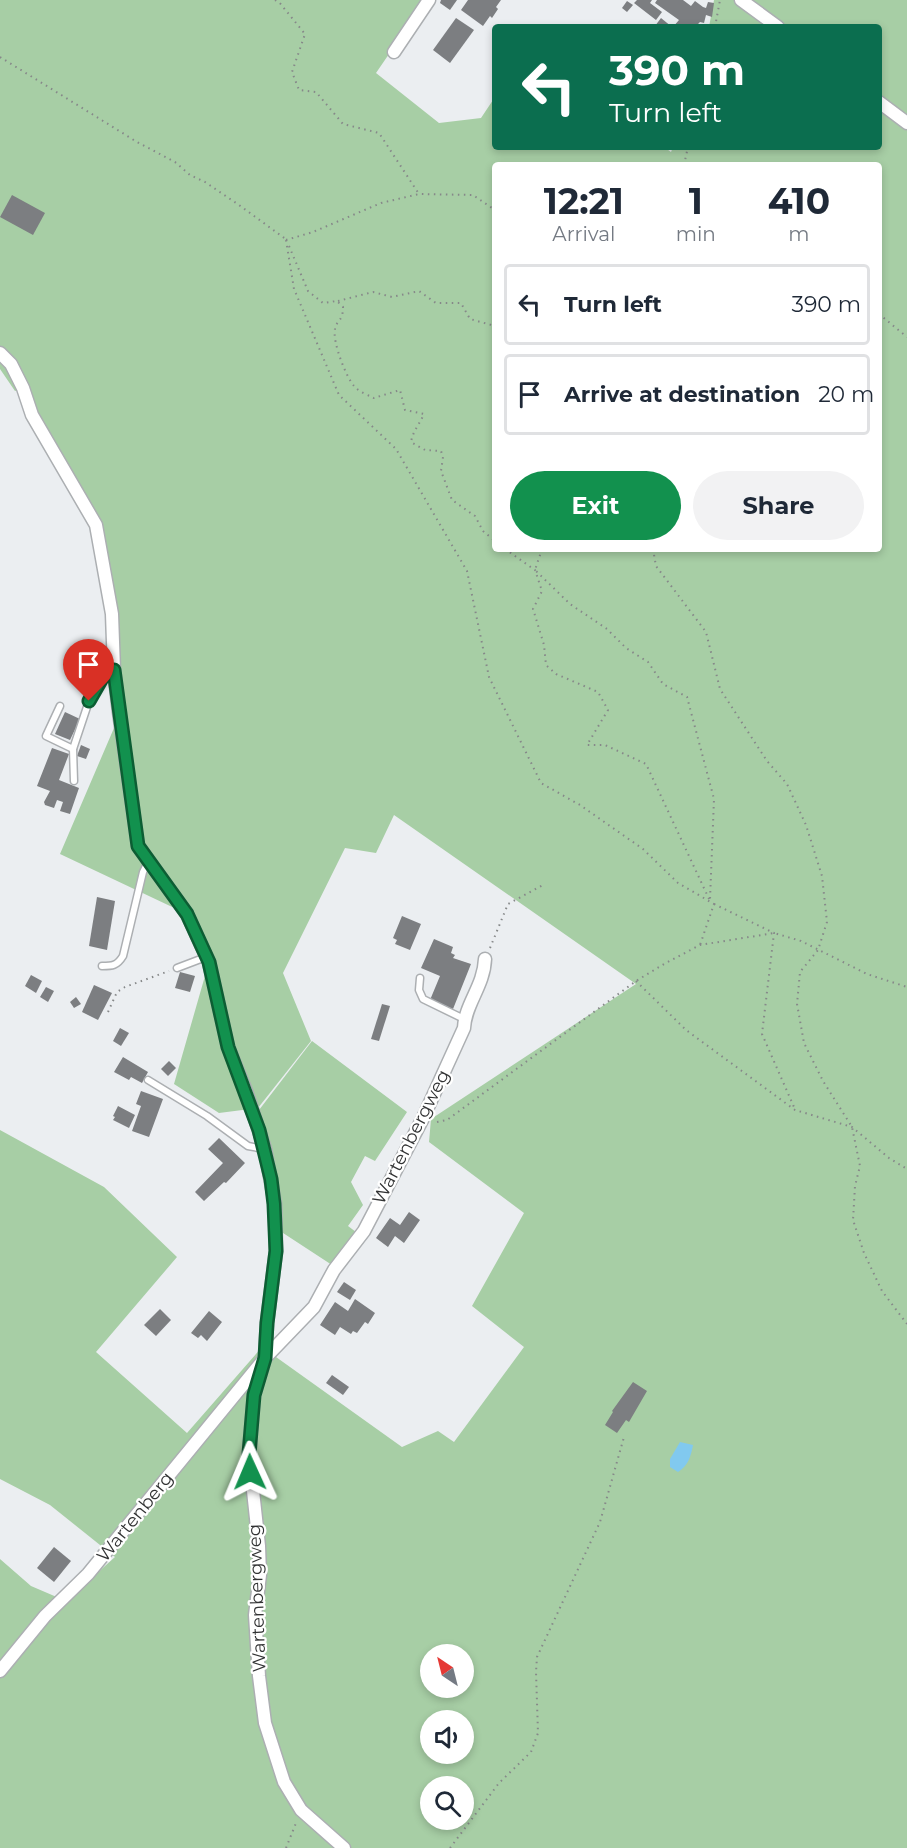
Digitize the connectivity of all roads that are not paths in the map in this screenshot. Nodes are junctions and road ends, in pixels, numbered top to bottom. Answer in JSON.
{"nodes":[{"id":1,"x":429,"y":0,"type":"edge"},
{"id":2,"x":741,"y":0,"type":"edge"},
{"id":3,"x":774,"y":24,"type":"edge"},
{"id":4,"x":394,"y":52,"type":"dead end"},
{"id":5,"x":882,"y":104,"type":"edge"},
{"id":6,"x":907,"y":123,"type":"edge"},
{"id":7,"x":0,"y":352,"type":"edge"},
{"id":8,"x":114,"y":670,"type":"junction"},
{"id":9,"x":60,"y":705,"type":"dead end"},
{"id":10,"x":73,"y":749,"type":"junction"},
{"id":11,"x":74,"y":781,"type":"dead end"},
{"id":12,"x":148,"y":862,"type":"junction"},
{"id":13,"x":207,"y":956,"type":"junction"},
{"id":14,"x":485,"y":959,"type":"road end"},
{"id":15,"x":102,"y":966,"type":"dead end"},
{"id":16,"x":177,"y":968,"type":"dead end"},
{"id":17,"x":420,"y":978,"type":"dead end"},
{"id":18,"x":464,"y":1019,"type":"junction"},
{"id":19,"x":148,"y":1080,"type":"dead end"},
{"id":20,"x":265,"y":1149,"type":"junction"},
{"id":21,"x":265,"y":1358,"type":"junction"},
{"id":22,"x":0,"y":1671,"type":"edge"},
{"id":23,"x":344,"y":1848,"type":"edge"}],
"edges":[{"from":1,"to":4,"type":"street"},
{"from":2,"to":3,"type":"street"},
{"from":5,"to":6,"type":"street"},
{"from":7,"to":8,"type":"street","name":"Wartenbergweg"},
{"from":8,"to":10,"type":"lane"},
{"from":8,"to":12,"type":"street","name":"Wartenbergweg"},
{"from":9,"to":10,"type":"lane"},
{"from":10,"to":11,"type":"lane"},
{"from":12,"to":13,"type":"street","name":"Wartenbergweg"},
{"from":12,"to":15,"type":"lane"},
{"from":13,"to":16,"type":"lane"},
{"from":13,"to":20,"type":"street","name":"Wartenbergweg"},
{"from":14,"to":18,"type":"street","name":"Wartenbergweg"},
{"from":17,"to":18,"type":"lane"},
{"from":18,"to":21,"type":"street","name":"Wartenbergweg"},
{"from":19,"to":20,"type":"lane"},
{"from":20,"to":21,"type":"street","name":"Wartenbergweg"},
{"from":21,"to":22,"type":"street","name":"Wartenberg"},
{"from":21,"to":23,"type":"street","name":"Wartenbergweg"}]}
